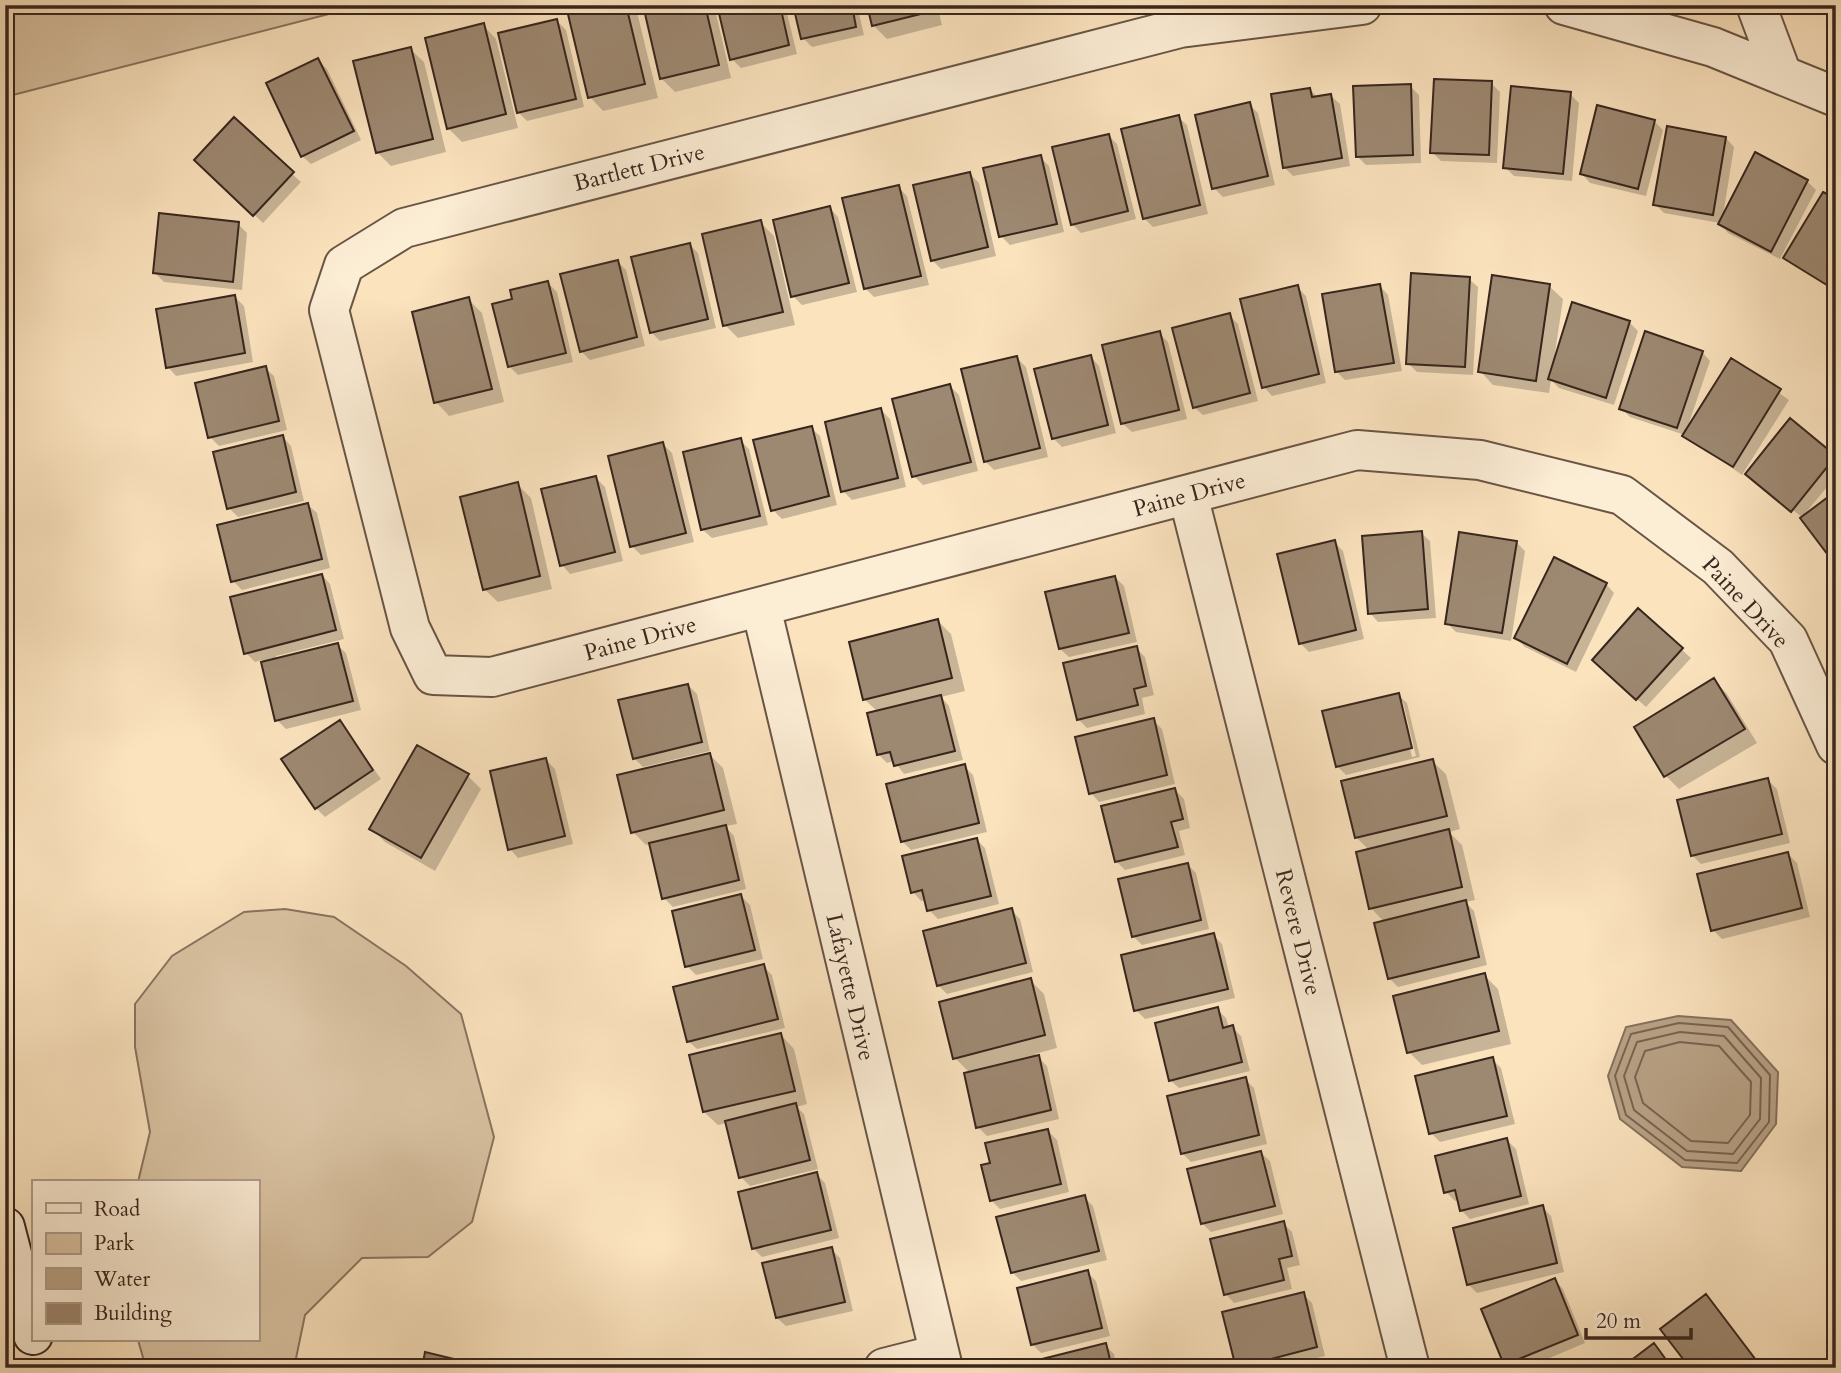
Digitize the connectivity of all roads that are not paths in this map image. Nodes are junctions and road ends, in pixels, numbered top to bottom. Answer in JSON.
{"nodes":[{"id":1,"x":1362,"y":5,"type":"edge"},
{"id":2,"x":1756,"y":5,"type":"edge"},
{"id":3,"x":1574,"y":7,"type":"edge"},
{"id":4,"x":1782,"y":72,"type":"junction"},
{"id":5,"x":1836,"y":97,"type":"edge"},
{"id":6,"x":1188,"y":495,"type":"junction"},
{"id":7,"x":761,"y":607,"type":"junction"},
{"id":8,"x":433,"y":675,"type":"joint"},
{"id":9,"x":1836,"y":745,"type":"edge"},
{"id":10,"x":5,"y":1227,"type":"edge"},
{"id":11,"x":32,"y":1329,"type":"edge"},
{"id":12,"x":35,"y":1342,"type":"edge"},
{"id":13,"x":941,"y":1361,"type":"edge"},
{"id":14,"x":42,"y":1368,"type":"edge"},
{"id":15,"x":884,"y":1368,"type":"edge"},
{"id":16,"x":1410,"y":1368,"type":"edge"}],
"edges":[{"from":1,"to":8,"type":"street","name":"Bartlett Drive"},
{"from":2,"to":4,"type":"street"},
{"from":3,"to":4,"type":"street"},
{"from":4,"to":5,"type":"street"},
{"from":6,"to":7,"type":"street","name":"Paine Drive"},
{"from":6,"to":9,"type":"street","name":"Paine Drive"},
{"from":6,"to":16,"type":"street","name":"Revere Drive"},
{"from":7,"to":8,"type":"street","name":"Paine Drive"},
{"from":7,"to":13,"type":"street","name":"Lafayette Drive"},
{"from":10,"to":11,"type":"street"},
{"from":12,"to":14,"type":"street"},
{"from":13,"to":15,"type":"street"}]}
